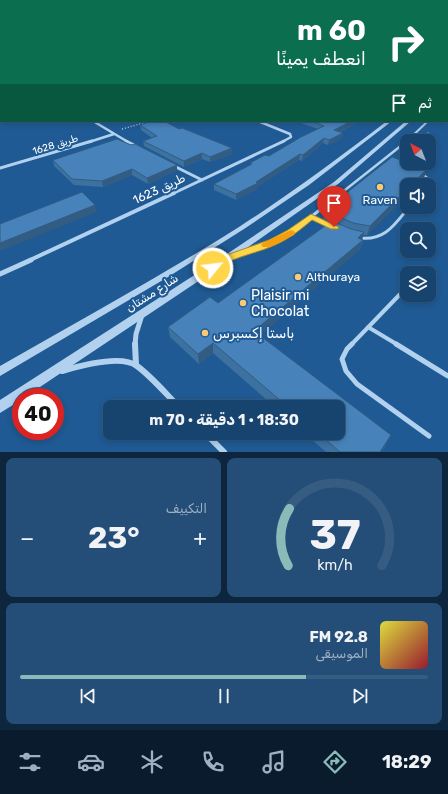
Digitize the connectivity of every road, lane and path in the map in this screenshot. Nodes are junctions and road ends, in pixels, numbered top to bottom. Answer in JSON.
{"nodes":[{"id":1,"x":95,"y":122,"type":"edge"},
{"id":2,"x":147,"y":122,"type":"edge"},
{"id":3,"x":261,"y":122,"type":"edge"},
{"id":4,"x":389,"y":122,"type":"edge"},
{"id":5,"x":408,"y":122,"type":"edge"},
{"id":6,"x":427,"y":122,"type":"edge"},
{"id":7,"x":112,"y":133,"type":"junction"},
{"id":8,"x":141,"y":148,"type":"edge"},
{"id":9,"x":382,"y":161,"type":"junction"},
{"id":10,"x":168,"y":163,"type":"edge"},
{"id":11,"x":390,"y":163,"type":"edge"},
{"id":12,"x":0,"y":168,"type":"edge"},
{"id":13,"x":418,"y":172,"type":"edge"},
{"id":14,"x":428,"y":178,"type":"edge"},
{"id":15,"x":202,"y":180,"type":"junction"},
{"id":16,"x":404,"y":214,"type":"edge"},
{"id":17,"x":311,"y":217,"type":"junction"},
{"id":18,"x":338,"y":229,"type":"edge"},
{"id":19,"x":358,"y":238,"type":"edge"},
{"id":20,"x":224,"y":260,"type":"junction"},
{"id":21,"x":0,"y":274,"type":"edge"},
{"id":22,"x":400,"y":294,"type":"edge"},
{"id":23,"x":143,"y":313,"type":"junction"},
{"id":24,"x":368,"y":327,"type":"junction"},
{"id":25,"x":136,"y":365,"type":"junction"},
{"id":26,"x":0,"y":371,"type":"edge"},
{"id":27,"x":54,"y":373,"type":"junction"},
{"id":28,"x":448,"y":376,"type":"edge"},
{"id":29,"x":172,"y":400,"type":"edge"},
{"id":30,"x":0,"y":408,"type":"edge"},
{"id":31,"x":429,"y":436,"type":"dead end"},
{"id":32,"x":212,"y":440,"type":"edge"},
{"id":33,"x":224,"y":452,"type":"edge"}],
"edges":[{"from":1,"to":7,"type":"street"},
{"from":2,"to":7,"type":"path"},
{"from":3,"to":15,"type":"street","name":"طريق 1623"},
{"from":4,"to":26,"type":"street","name":"شارع مشتان"},
{"from":5,"to":20,"type":"street","name":"شارع مشتان"},
{"from":6,"to":9,"type":"lane"},
{"from":7,"to":8,"type":"street"},
{"from":7,"to":12,"type":"street","name":"طريق 1628"},
{"from":9,"to":11,"type":"lane"},
{"from":9,"to":17,"type":"lane"},
{"from":10,"to":15,"type":"street"},
{"from":13,"to":14,"type":"lane"},
{"from":15,"to":21,"type":"street","name":"طريق 1623"},
{"from":16,"to":19,"type":"lane"},
{"from":17,"to":18,"type":"lane"},
{"from":17,"to":20,"type":"lane"},
{"from":20,"to":23,"type":"street","name":"شارع مشتان"},
{"from":22,"to":24,"type":"lane"},
{"from":23,"to":25,"type":"street"},
{"from":23,"to":27,"type":"street","name":"شارع مشتان"},
{"from":24,"to":28,"type":"lane"},
{"from":24,"to":31,"type":"lane"},
{"from":25,"to":27,"type":"street"},
{"from":25,"to":29,"type":"street"},
{"from":27,"to":30,"type":"street","name":"شارع مشتان"},
{"from":32,"to":33,"type":"street"}]}
